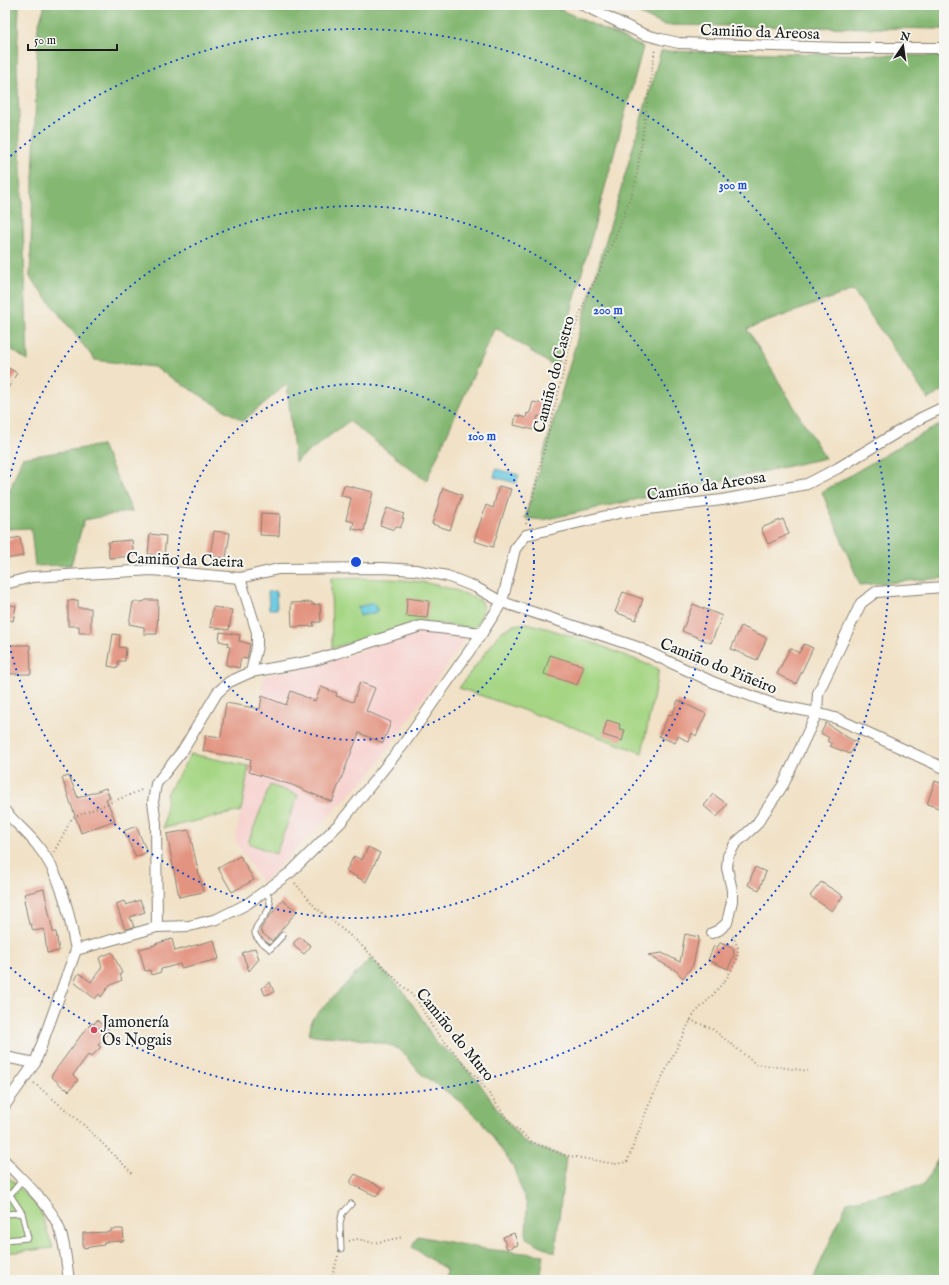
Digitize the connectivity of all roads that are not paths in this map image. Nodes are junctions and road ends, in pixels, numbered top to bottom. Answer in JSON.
{"nodes":[{"id":1,"x":583,"y":5,"type":"edge"},
{"id":2,"x":944,"y":48,"type":"edge"},
{"id":3,"x":944,"y":407,"type":"edge"},
{"id":4,"x":240,"y":578,"type":"junction"},
{"id":5,"x":5,"y":584,"type":"edge"},
{"id":6,"x":944,"y":587,"type":"edge"},
{"id":7,"x":502,"y":602,"type":"junction"},
{"id":8,"x":482,"y":633,"type":"junction"},
{"id":9,"x":251,"y":672,"type":"junction"},
{"id":10,"x":817,"y":713,"type":"junction"},
{"id":11,"x":944,"y":768,"type":"edge"},
{"id":12,"x":5,"y":812,"type":"edge"},
{"id":13,"x":266,"y":891,"type":"junction"},
{"id":14,"x":157,"y":927,"type":"junction"},
{"id":15,"x":712,"y":933,"type":"dead end"},
{"id":16,"x":283,"y":935,"type":"dead end"},
{"id":17,"x":76,"y":950,"type":"junction"},
{"id":18,"x":5,"y":1057,"type":"edge"},
{"id":19,"x":35,"y":1063,"type":"junction"},
{"id":20,"x":5,"y":1105,"type":"edge"},
{"id":21,"x":5,"y":1161,"type":"edge"},
{"id":22,"x":22,"y":1180,"type":"junction"},
{"id":23,"x":8,"y":1195,"type":"edge"},
{"id":24,"x":350,"y":1204,"type":"dead end"},
{"id":25,"x":22,"y":1213,"type":"junction"},
{"id":26,"x":5,"y":1214,"type":"edge"},
{"id":27,"x":5,"y":1240,"type":"edge"},
{"id":28,"x":341,"y":1249,"type":"road end"},
{"id":29,"x":69,"y":1280,"type":"edge"}],
"edges":[{"from":1,"to":2,"type":"street","name":"Camiño da Areosa"},
{"from":3,"to":7,"type":"street","name":"Camiño da Areosa"},
{"from":4,"to":5,"type":"street","name":"Camiño da Caeira"},
{"from":4,"to":7,"type":"street","name":"Camiño da Caeira"},
{"from":4,"to":9,"type":"street"},
{"from":6,"to":10,"type":"street"},
{"from":7,"to":8,"type":"street"},
{"from":7,"to":10,"type":"street","name":"Camiño do Piñeiro"},
{"from":8,"to":9,"type":"street"},
{"from":8,"to":13,"type":"street"},
{"from":9,"to":14,"type":"street"},
{"from":10,"to":11,"type":"street","name":"Camiño do Piñeiro"},
{"from":10,"to":15,"type":"street"},
{"from":12,"to":17,"type":"street"},
{"from":13,"to":14,"type":"street"},
{"from":13,"to":16,"type":"lane"},
{"from":14,"to":17,"type":"street"},
{"from":17,"to":19,"type":"street"},
{"from":18,"to":19,"type":"street"},
{"from":19,"to":20,"type":"street"},
{"from":21,"to":22,"type":"street"},
{"from":22,"to":23,"type":"lane"},
{"from":22,"to":29,"type":"street"},
{"from":23,"to":25,"type":"lane"},
{"from":24,"to":28,"type":"lane"},
{"from":25,"to":26,"type":"lane"},
{"from":25,"to":27,"type":"lane"}]}
